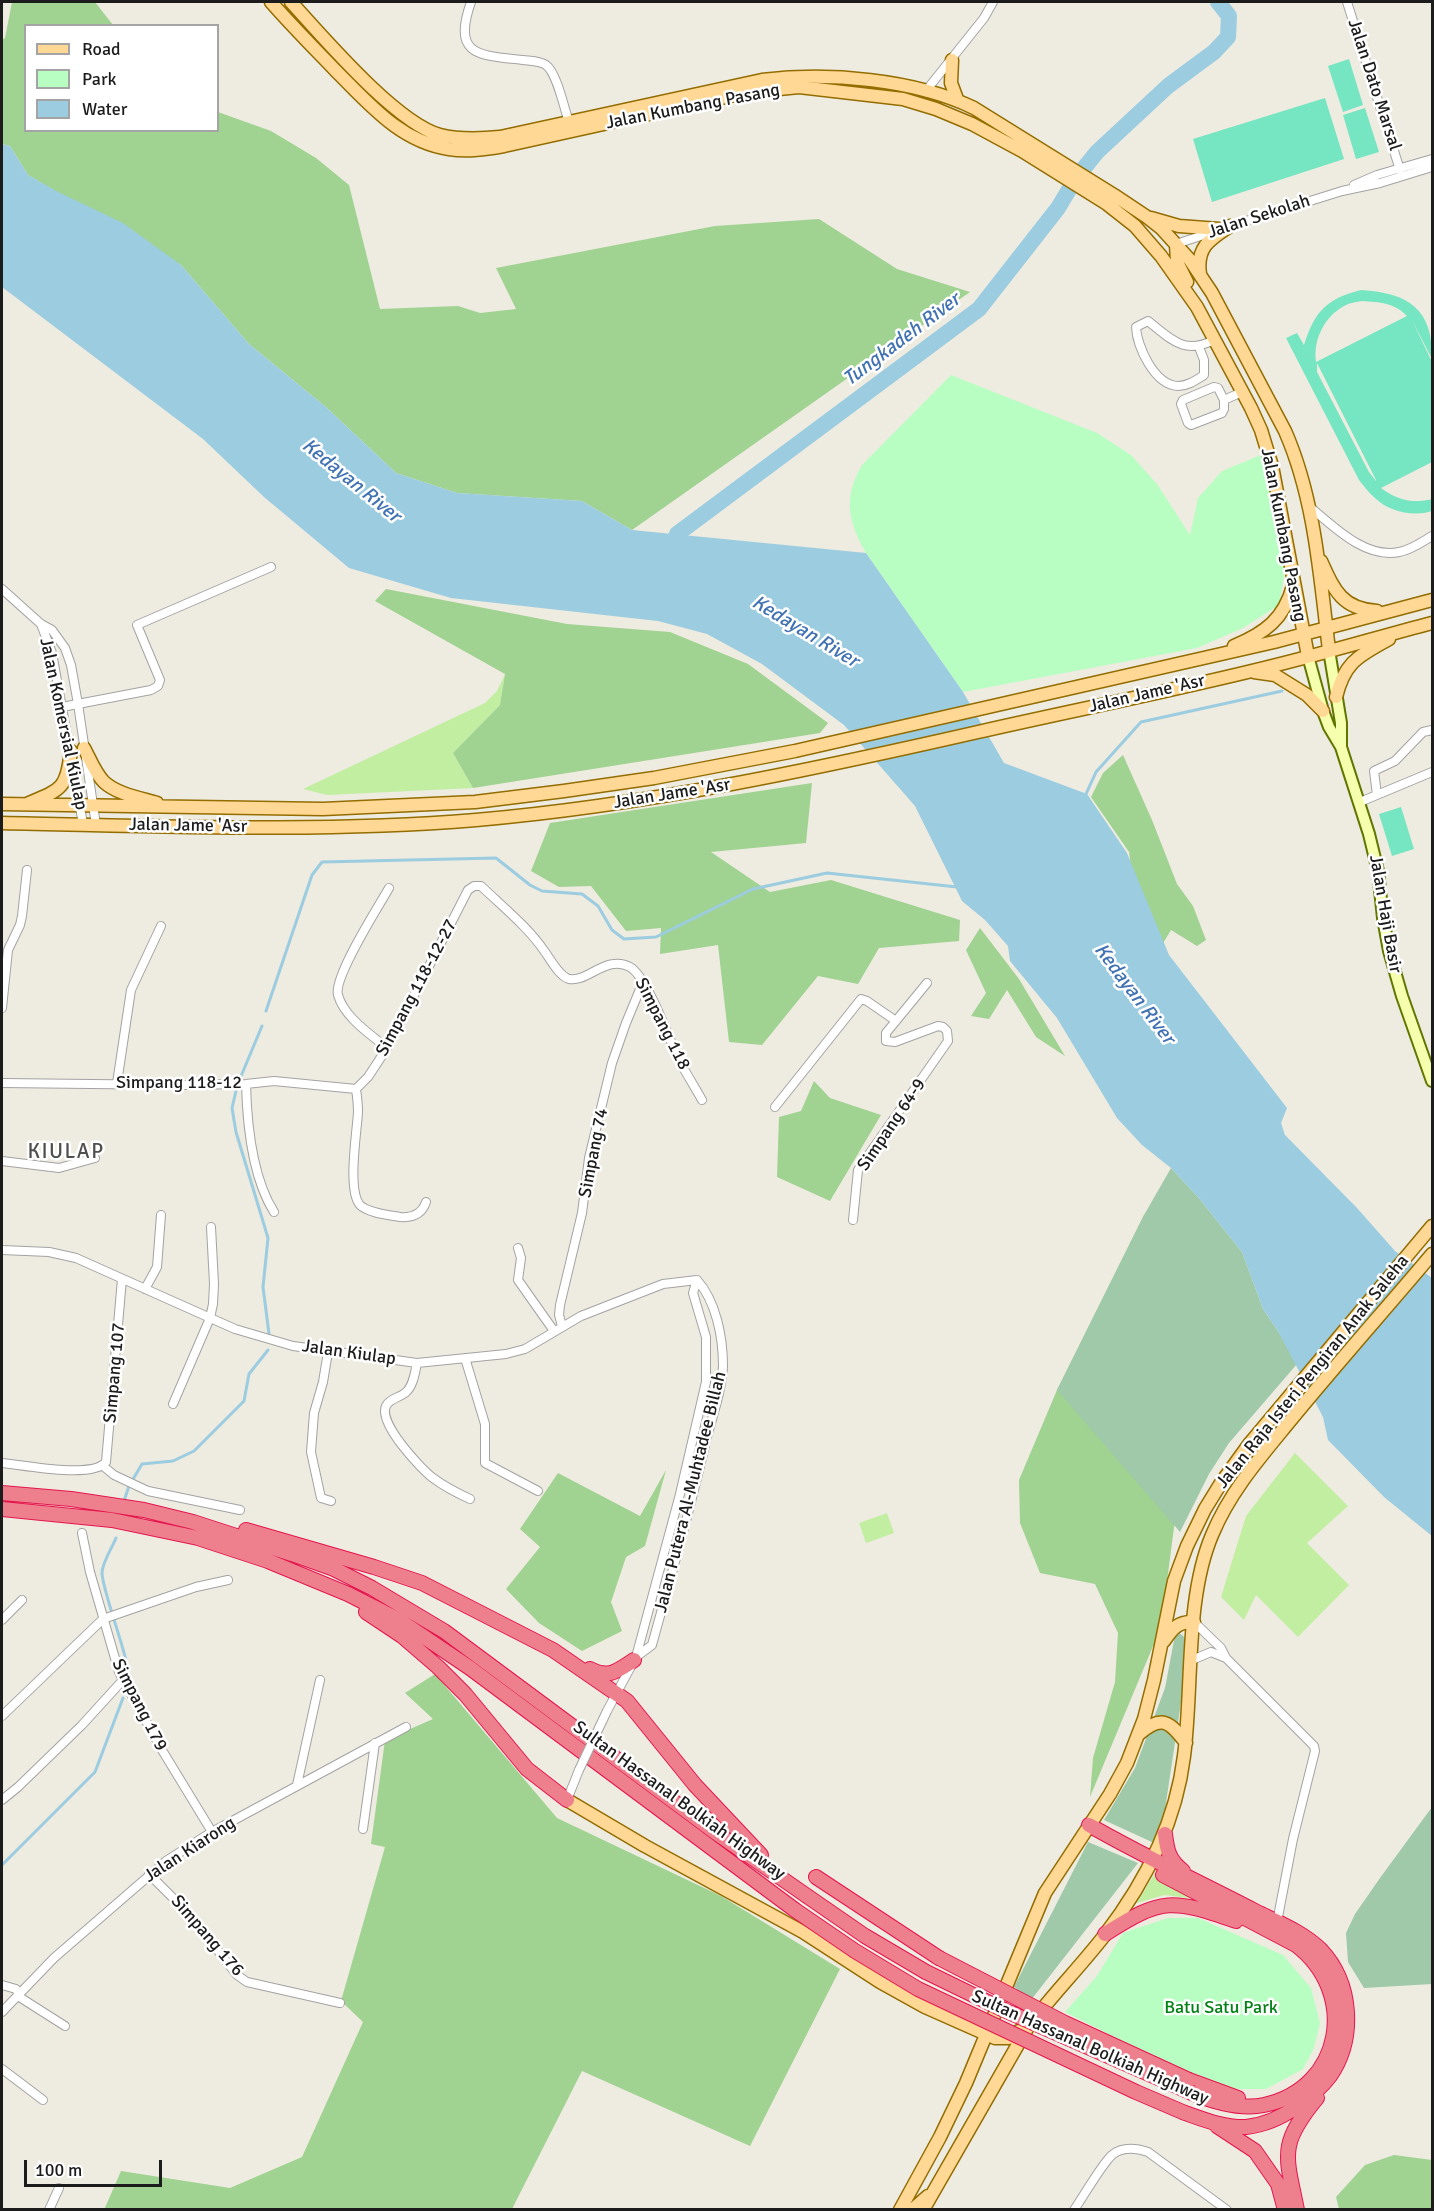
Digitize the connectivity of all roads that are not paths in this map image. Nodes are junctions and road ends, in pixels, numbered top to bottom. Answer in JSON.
{"nodes":[{"id":1,"x":271,"y":2,"type":"edge"},
{"id":2,"x":291,"y":2,"type":"edge"},
{"id":3,"x":471,"y":2,"type":"edge"},
{"id":4,"x":993,"y":2,"type":"edge"},
{"id":5,"x":1347,"y":2,"type":"edge"},
{"id":6,"x":952,"y":60,"type":"junction"},
{"id":7,"x":927,"y":90,"type":"junction"},
{"id":8,"x":957,"y":99,"type":"junction"},
{"id":9,"x":916,"y":103,"type":"junction"},
{"id":10,"x":568,"y":122,"type":"junction"},
{"id":11,"x":1432,"y":159,"type":"edge"},
{"id":12,"x":1058,"y":166,"type":"junction"},
{"id":13,"x":1432,"y":167,"type":"edge"},
{"id":14,"x":1400,"y":170,"type":"junction"},
{"id":15,"x":1093,"y":189,"type":"junction"},
{"id":16,"x":1342,"y":191,"type":"junction"},
{"id":17,"x":1147,"y":216,"type":"junction"},
{"id":18,"x":1136,"y":226,"type":"junction"},
{"id":19,"x":1225,"y":228,"type":"junction"},
{"id":20,"x":1176,"y":244,"type":"junction"},
{"id":21,"x":1200,"y":273,"type":"junction"},
{"id":22,"x":1197,"y":308,"type":"junction"},
{"id":23,"x":1214,"y":340,"type":"junction"},
{"id":24,"x":1199,"y":347,"type":"junction"},
{"id":25,"x":1242,"y":392,"type":"junction"},
{"id":26,"x":1224,"y":400,"type":"junction"},
{"id":27,"x":1309,"y":506,"type":"junction"},
{"id":28,"x":1432,"y":536,"type":"edge"},
{"id":29,"x":1316,"y":549,"type":"junction"},
{"id":30,"x":271,"y":567,"type":"dead end"},
{"id":31,"x":1293,"y":583,"type":"junction"},
{"id":32,"x":2,"y":589,"type":"edge"},
{"id":33,"x":1432,"y":600,"type":"edge"},
{"id":34,"x":1386,"y":612,"type":"junction"},
{"id":35,"x":1432,"y":623,"type":"edge"},
{"id":36,"x":41,"y":624,"type":"junction"},
{"id":37,"x":1326,"y":628,"type":"junction"},
{"id":38,"x":1406,"y":630,"type":"junction"},
{"id":39,"x":1303,"y":634,"type":"junction"},
{"id":40,"x":1329,"y":650,"type":"junction"},
{"id":41,"x":1308,"y":656,"type":"junction"},
{"id":42,"x":1206,"y":658,"type":"junction"},
{"id":43,"x":1247,"y":671,"type":"junction"},
{"id":44,"x":1210,"y":680,"type":"junction"},
{"id":45,"x":1336,"y":697,"type":"junction"},
{"id":46,"x":78,"y":704,"type":"junction"},
{"id":47,"x":62,"y":707,"type":"junction"},
{"id":48,"x":1323,"y":711,"type":"junction"},
{"id":49,"x":1432,"y":730,"type":"edge"},
{"id":50,"x":1341,"y":747,"type":"junction"},
{"id":51,"x":84,"y":748,"type":"junction"},
{"id":52,"x":70,"y":751,"type":"junction"},
{"id":53,"x":1432,"y":772,"type":"edge"},
{"id":54,"x":1377,"y":795,"type":"junction"},
{"id":55,"x":1360,"y":802,"type":"junction"},
{"id":56,"x":2,"y":804,"type":"edge"},
{"id":57,"x":25,"y":805,"type":"junction"},
{"id":58,"x":80,"y":806,"type":"junction"},
{"id":59,"x":94,"y":806,"type":"junction"},
{"id":60,"x":173,"y":808,"type":"junction"},
{"id":61,"x":2,"y":823,"type":"edge"},
{"id":62,"x":83,"y":824,"type":"junction"},
{"id":63,"x":96,"y":825,"type":"junction"},
{"id":64,"x":27,"y":870,"type":"dead end"},
{"id":65,"x":474,"y":886,"type":"joint"},
{"id":66,"x":389,"y":888,"type":"dead end"},
{"id":67,"x":161,"y":926,"type":"dead end"},
{"id":68,"x":643,"y":982,"type":"junction"},
{"id":69,"x":927,"y":983,"type":"dead end"},
{"id":70,"x":2,"y":1008,"type":"edge"},
{"id":71,"x":896,"y":1021,"type":"junction"},
{"id":72,"x":387,"y":1048,"type":"junction"},
{"id":73,"x":1432,"y":1081,"type":"edge"},
{"id":74,"x":2,"y":1083,"type":"edge"},
{"id":75,"x":117,"y":1083,"type":"junction"},
{"id":76,"x":246,"y":1084,"type":"junction"},
{"id":77,"x":356,"y":1089,"type":"junction"},
{"id":78,"x":702,"y":1100,"type":"dead end"},
{"id":79,"x":775,"y":1107,"type":"dead end"},
{"id":80,"x":95,"y":1158,"type":"dead end"},
{"id":81,"x":2,"y":1161,"type":"edge"},
{"id":82,"x":426,"y":1202,"type":"dead end"},
{"id":83,"x":274,"y":1212,"type":"dead end"},
{"id":84,"x":161,"y":1215,"type":"dead end"},
{"id":85,"x":853,"y":1220,"type":"dead end"},
{"id":86,"x":1432,"y":1226,"type":"edge"},
{"id":87,"x":211,"y":1227,"type":"dead end"},
{"id":88,"x":518,"y":1248,"type":"dead end"},
{"id":89,"x":2,"y":1250,"type":"edge"},
{"id":90,"x":1429,"y":1258,"type":"edge"},
{"id":91,"x":122,"y":1278,"type":"junction"},
{"id":92,"x":697,"y":1280,"type":"junction"},
{"id":93,"x":145,"y":1289,"type":"junction"},
{"id":94,"x":210,"y":1318,"type":"junction"},
{"id":95,"x":562,"y":1326,"type":"junction"},
{"id":96,"x":554,"y":1331,"type":"junction"},
{"id":97,"x":328,"y":1352,"type":"junction"},
{"id":98,"x":465,"y":1358,"type":"junction"},
{"id":99,"x":417,"y":1363,"type":"junction"},
{"id":100,"x":173,"y":1404,"type":"dead end"},
{"id":101,"x":2,"y":1463,"type":"edge"},
{"id":102,"x":103,"y":1466,"type":"junction"},
{"id":103,"x":538,"y":1491,"type":"dead end"},
{"id":104,"x":2,"y":1493,"type":"edge"},
{"id":105,"x":470,"y":1499,"type":"dead end"},
{"id":106,"x":331,"y":1501,"type":"dead end"},
{"id":107,"x":2,"y":1509,"type":"edge"},
{"id":108,"x":240,"y":1510,"type":"dead end"},
{"id":109,"x":193,"y":1522,"type":"junction"},
{"id":110,"x":82,"y":1533,"type":"dead end"},
{"id":111,"x":285,"y":1568,"type":"junction"},
{"id":112,"x":228,"y":1580,"type":"dead end"},
{"id":113,"x":22,"y":1600,"type":"dead end"},
{"id":114,"x":103,"y":1619,"type":"junction"},
{"id":115,"x":2,"y":1620,"type":"edge"},
{"id":116,"x":1194,"y":1622,"type":"junction"},
{"id":117,"x":1160,"y":1648,"type":"junction"},
{"id":118,"x":553,"y":1650,"type":"junction"},
{"id":119,"x":635,"y":1658,"type":"junction"},
{"id":120,"x":1226,"y":1658,"type":"junction"},
{"id":121,"x":1192,"y":1660,"type":"junction"},
{"id":122,"x":123,"y":1680,"type":"junction"},
{"id":123,"x":320,"y":1680,"type":"dead end"},
{"id":124,"x":616,"y":1693,"type":"junction"},
{"id":125,"x":2,"y":1716,"type":"edge"},
{"id":126,"x":406,"y":1727,"type":"dead end"},
{"id":127,"x":1138,"y":1735,"type":"junction"},
{"id":128,"x":375,"y":1743,"type":"junction"},
{"id":129,"x":1186,"y":1743,"type":"junction"},
{"id":130,"x":297,"y":1785,"type":"junction"},
{"id":131,"x":2,"y":1800,"type":"edge"},
{"id":132,"x":567,"y":1800,"type":"junction"},
{"id":133,"x":1087,"y":1828,"type":"junction"},
{"id":134,"x":363,"y":1829,"type":"dead end"},
{"id":135,"x":212,"y":1832,"type":"junction"},
{"id":136,"x":1165,"y":1834,"type":"junction"},
{"id":137,"x":1149,"y":1863,"type":"junction"},
{"id":138,"x":149,"y":1874,"type":"junction"},
{"id":139,"x":816,"y":1877,"type":"dead end"},
{"id":140,"x":1192,"y":1878,"type":"junction"},
{"id":141,"x":786,"y":1881,"type":"junction"},
{"id":142,"x":1274,"y":1927,"type":"junction"},
{"id":143,"x":1106,"y":1934,"type":"junction"},
{"id":144,"x":2,"y":1985,"type":"edge"},
{"id":145,"x":19,"y":1993,"type":"junction"},
{"id":146,"x":1049,"y":2000,"type":"junction"},
{"id":147,"x":340,"y":2003,"type":"dead end"},
{"id":148,"x":2,"y":2012,"type":"edge"},
{"id":149,"x":65,"y":2026,"type":"dead end"},
{"id":150,"x":984,"y":2034,"type":"junction"},
{"id":151,"x":2,"y":2069,"type":"edge"},
{"id":152,"x":1330,"y":2076,"type":"junction"},
{"id":153,"x":1190,"y":2086,"type":"junction"},
{"id":154,"x":43,"y":2100,"type":"dead end"},
{"id":155,"x":1213,"y":2123,"type":"junction"},
{"id":156,"x":59,"y":2188,"type":"dead end"},
{"id":157,"x":933,"y":2191,"type":"junction"},
{"id":158,"x":49,"y":2210,"type":"edge"},
{"id":159,"x":900,"y":2210,"type":"edge"},
{"id":160,"x":912,"y":2210,"type":"edge"},
{"id":161,"x":923,"y":2210,"type":"edge"},
{"id":162,"x":1074,"y":2210,"type":"edge"},
{"id":163,"x":1227,"y":2210,"type":"edge"},
{"id":164,"x":1285,"y":2210,"type":"edge"},
{"id":165,"x":1297,"y":2210,"type":"edge"}],
"edges":[{"from":1,"to":9,"type":"main road","name":"Jalan Kumbang Pasang"},
{"from":2,"to":10,"type":"main road","name":"Jalan Kumbang Pasang"},
{"from":3,"to":10,"type":"street"},
{"from":4,"to":6,"type":"street"},
{"from":5,"to":14,"type":"street","name":"Jalan Dato Marsal"},
{"from":6,"to":7,"type":"street"},
{"from":6,"to":8,"type":"main road"},
{"from":7,"to":8,"type":"main road","name":"Jalan Kumbang Pasang"},
{"from":7,"to":9,"type":"street"},
{"from":7,"to":10,"type":"main road","name":"Jalan Kumbang Pasang"},
{"from":8,"to":12,"type":"main road","name":"Jalan Kumbang Pasang"},
{"from":9,"to":12,"type":"main road","name":"Jalan Kumbang Pasang"},
{"from":11,"to":14,"type":"street","name":"Jalan Sekolah"},
{"from":12,"to":15,"type":"main road","name":"Jalan Kumbang Pasang"},
{"from":13,"to":16,"type":"street","name":"Jalan Sekolah"},
{"from":14,"to":16,"type":"street","name":"Jalan Sekolah"},
{"from":15,"to":17,"type":"main road","name":"Jalan Kumbang Pasang"},
{"from":15,"to":18,"type":"main road","name":"Jalan Kumbang Pasang"},
{"from":16,"to":19,"type":"street","name":"Jalan Sekolah"},
{"from":17,"to":19,"type":"main road"},
{"from":17,"to":20,"type":"main road","name":"Jalan Kumbang Pasang"},
{"from":18,"to":20,"type":"main road"},
{"from":18,"to":22,"type":"main road","name":"Jalan Kumbang Pasang"},
{"from":19,"to":20,"type":"street","name":"Jalan Sekolah"},
{"from":19,"to":21,"type":"main road"},
{"from":20,"to":21,"type":"main road","name":"Jalan Kumbang Pasang"},
{"from":20,"to":22,"type":"main road"},
{"from":21,"to":27,"type":"main road","name":"Jalan Kumbang Pasang"},
{"from":22,"to":23,"type":"main road","name":"Jalan Kumbang Pasang"},
{"from":23,"to":24,"type":"street"},
{"from":23,"to":25,"type":"main road","name":"Jalan Kumbang Pasang"},
{"from":24,"to":24,"type":"street"},
{"from":25,"to":26,"type":"street"},
{"from":25,"to":31,"type":"main road","name":"Jalan Kumbang Pasang"},
{"from":26,"to":26,"type":"street"},
{"from":27,"to":28,"type":"street"},
{"from":27,"to":29,"type":"main road","name":"Jalan Kumbang Pasang"},
{"from":29,"to":34,"type":"main road"},
{"from":29,"to":37,"type":"main road","name":"Jalan Kumbang Pasang"},
{"from":30,"to":46,"type":"street"},
{"from":31,"to":39,"type":"main road","name":"Jalan Kumbang Pasang"},
{"from":31,"to":42,"type":"main road"},
{"from":32,"to":36,"type":"street","name":"Jalan Komersial Kiulap"},
{"from":33,"to":34,"type":"main road","name":"Jalan Jame 'Asr"},
{"from":34,"to":37,"type":"main road","name":"Jalan Jame 'Asr"},
{"from":35,"to":38,"type":"main road","name":"Jalan Jame 'Asr"},
{"from":36,"to":46,"type":"street","name":"Jalan Komersial Kiulap"},
{"from":36,"to":47,"type":"street","name":"Jalan Komersial Kiulap"},
{"from":37,"to":39,"type":"main road","name":"Jalan Jame 'Asr"},
{"from":37,"to":40,"type":"main road","name":"Jalan Kumbang Pasang"},
{"from":38,"to":40,"type":"main road","name":"Jalan Jame 'Asr"},
{"from":38,"to":45,"type":"main road"},
{"from":39,"to":41,"type":"main road","name":"Jalan Kumbang Pasang"},
{"from":39,"to":42,"type":"main road","name":"Jalan Jame 'Asr"},
{"from":40,"to":41,"type":"main road","name":"Jalan Jame 'Asr"},
{"from":40,"to":45,"type":"main road","name":"Jalan Haji Basir"},
{"from":41,"to":43,"type":"main road","name":"Jalan Jame 'Asr"},
{"from":41,"to":48,"type":"main road","name":"Jalan Haji Basir"},
{"from":42,"to":44,"type":"main road"},
{"from":42,"to":60,"type":"main road","name":"Jalan Jame 'Asr"},
{"from":43,"to":44,"type":"main road","name":"Jalan Jame 'Asr"},
{"from":43,"to":48,"type":"main road"},
{"from":44,"to":63,"type":"main road","name":"Jalan Jame 'Asr"},
{"from":45,"to":50,"type":"main road","name":"Jalan Haji Basir"},
{"from":46,"to":47,"type":"street"},
{"from":46,"to":51,"type":"street","name":"Jalan Komersial Kiulap"},
{"from":47,"to":52,"type":"street","name":"Jalan Komersial Kiulap"},
{"from":48,"to":50,"type":"main road","name":"Jalan Haji Basir"},
{"from":49,"to":54,"type":"street"},
{"from":50,"to":55,"type":"main road","name":"Jalan Haji Basir"},
{"from":51,"to":59,"type":"street","name":"Jalan Komersial Kiulap"},
{"from":51,"to":60,"type":"main road"},
{"from":52,"to":57,"type":"main road"},
{"from":52,"to":58,"type":"street","name":"Jalan Komersial Kiulap"},
{"from":53,"to":54,"type":"street"},
{"from":54,"to":55,"type":"street"},
{"from":55,"to":73,"type":"main road","name":"Jalan Haji Basir"},
{"from":56,"to":57,"type":"main road","name":"Jalan Jame 'Asr"},
{"from":57,"to":58,"type":"main road","name":"Jalan Jame 'Asr"},
{"from":58,"to":59,"type":"main road","name":"Jalan Jame 'Asr"},
{"from":58,"to":62,"type":"street","name":"Jalan Komersial Kiulap"},
{"from":59,"to":60,"type":"main road","name":"Jalan Jame 'Asr"},
{"from":59,"to":63,"type":"street","name":"Jalan Komersial Kiulap"},
{"from":61,"to":62,"type":"main road","name":"Jalan Jame 'Asr"},
{"from":62,"to":63,"type":"main road","name":"Jalan Jame 'Asr"},
{"from":64,"to":70,"type":"street"},
{"from":65,"to":68,"type":"street","name":"Simpang 118"},
{"from":65,"to":72,"type":"street","name":"Simpang 118-12-27"},
{"from":66,"to":72,"type":"street"},
{"from":67,"to":75,"type":"street"},
{"from":68,"to":78,"type":"street","name":"Simpang 118"},
{"from":68,"to":95,"type":"street","name":"Simpang 74"},
{"from":69,"to":71,"type":"street"},
{"from":71,"to":79,"type":"street"},
{"from":71,"to":85,"type":"street","name":"Simpang 64-9"},
{"from":72,"to":77,"type":"street","name":"Simpang 118-12-27"},
{"from":74,"to":75,"type":"street","name":"Simpang 118-12"},
{"from":75,"to":76,"type":"street","name":"Simpang 118-12"},
{"from":76,"to":77,"type":"street","name":"Simpang 118-12"},
{"from":76,"to":83,"type":"street"},
{"from":77,"to":82,"type":"street"},
{"from":80,"to":81,"type":"street"},
{"from":84,"to":93,"type":"street"},
{"from":86,"to":117,"type":"main road","name":"Jalan Raja Isteri Pengiran Anak Saleha"},
{"from":87,"to":94,"type":"street"},
{"from":88,"to":96,"type":"street"},
{"from":89,"to":91,"type":"street","name":"Jalan Kiulap"},
{"from":90,"to":116,"type":"main road","name":"Jalan Raja Isteri Pengiran Anak Saleha"},
{"from":91,"to":93,"type":"street","name":"Jalan Kiulap"},
{"from":91,"to":102,"type":"street","name":"Simpang 107"},
{"from":92,"to":95,"type":"street","name":"Jalan Kiulap"},
{"from":92,"to":119,"type":"street","name":"Jalan Putera Al-Muhtadee Billah"},
{"from":92,"to":119,"type":"street","name":"Jalan Putera Al-Muhtadee Billah"},
{"from":93,"to":94,"type":"street","name":"Jalan Kiulap"},
{"from":94,"to":97,"type":"street","name":"Jalan Kiulap"},
{"from":94,"to":100,"type":"street"},
{"from":95,"to":96,"type":"street","name":"Jalan Kiulap"},
{"from":96,"to":98,"type":"street","name":"Jalan Kiulap"},
{"from":97,"to":99,"type":"street","name":"Jalan Kiulap"},
{"from":97,"to":106,"type":"street"},
{"from":98,"to":99,"type":"street","name":"Jalan Kiulap"},
{"from":98,"to":103,"type":"street"},
{"from":99,"to":105,"type":"street"},
{"from":101,"to":102,"type":"street"},
{"from":102,"to":108,"type":"street"},
{"from":104,"to":109,"type":"highway","name":"Sultan Hassanal Bolkiah Highway"},
{"from":107,"to":111,"type":"highway","name":"Sultan Hassanal Bolkiah Highway"},
{"from":109,"to":118,"type":"highway"},
{"from":109,"to":141,"type":"highway","name":"Sultan Hassanal Bolkiah Highway"},
{"from":110,"to":114,"type":"street","name":"Simpang 179"},
{"from":111,"to":132,"type":"highway"},
{"from":111,"to":155,"type":"highway","name":"Sultan Hassanal Bolkiah Highway","bridge":true},
{"from":112,"to":114,"type":"street"},
{"from":113,"to":115,"type":"street"},
{"from":114,"to":122,"type":"street","name":"Simpang 179"},
{"from":114,"to":125,"type":"street"},
{"from":116,"to":117,"type":"main road"},
{"from":116,"to":120,"type":"street"},
{"from":116,"to":121,"type":"main road","name":"Jalan Raja Isteri Pengiran Anak Saleha"},
{"from":117,"to":127,"type":"main road","name":"Jalan Raja Isteri Pengiran Anak Saleha"},
{"from":118,"to":119,"type":"highway"},
{"from":118,"to":124,"type":"highway"},
{"from":119,"to":124,"type":"street","name":"Jalan Putera Al-Muhtadee Billah"},
{"from":120,"to":121,"type":"street"},
{"from":120,"to":142,"type":"street"},
{"from":121,"to":129,"type":"main road","name":"Jalan Raja Isteri Pengiran Anak Saleha"},
{"from":122,"to":131,"type":"street"},
{"from":122,"to":135,"type":"street","name":"Simpang 179"},
{"from":123,"to":130,"type":"street"},
{"from":124,"to":132,"type":"street","name":"Jalan Putera Al-Muhtadee Billah","bridge":true},
{"from":124,"to":141,"type":"highway"},
{"from":126,"to":128,"type":"street","name":"Jalan Kiarong"},
{"from":127,"to":129,"type":"main road"},
{"from":127,"to":133,"type":"main road","name":"Jalan Raja Isteri Pengiran Anak Saleha"},
{"from":128,"to":130,"type":"street","name":"Jalan Kiarong"},
{"from":128,"to":134,"type":"street"},
{"from":129,"to":136,"type":"main road","name":"Jalan Raja Isteri Pengiran Anak Saleha"},
{"from":130,"to":135,"type":"street","name":"Jalan Kiarong"},
{"from":132,"to":150,"type":"main road"},
{"from":133,"to":137,"type":"highway","name":"Sultan Hassanal Bolkiah Highway"},
{"from":133,"to":150,"type":"main road","name":"Jalan Raja Isteri Pengiran Anak Saleha"},
{"from":135,"to":138,"type":"street","name":"Jalan Kiarong"},
{"from":136,"to":137,"type":"main road","name":"Jalan Raja Isteri Pengiran Anak Saleha"},
{"from":136,"to":140,"type":"highway"},
{"from":137,"to":140,"type":"highway","name":"Sultan Hassanal Bolkiah Highway"},
{"from":137,"to":142,"type":"highway","name":"Sultan Hassanal Bolkiah Highway"},
{"from":137,"to":143,"type":"main road","name":"Jalan Raja Isteri Pengiran Anak Saleha"},
{"from":138,"to":145,"type":"street","name":"Jalan Kiarong"},
{"from":138,"to":147,"type":"street","name":"Simpang 176"},
{"from":139,"to":153,"type":"highway","bridge":true},
{"from":140,"to":142,"type":"highway","name":"Sultan Hassanal Bolkiah Highway"},
{"from":141,"to":153,"type":"highway","name":"Sultan Hassanal Bolkiah Highway","bridge":true},
{"from":142,"to":143,"type":"highway"},
{"from":142,"to":152,"type":"highway","name":"Sultan Hassanal Bolkiah Highway"},
{"from":142,"to":153,"type":"highway","name":"Sultan Hassanal Bolkiah Highway"},
{"from":143,"to":146,"type":"main road","name":"Jalan Raja Isteri Pengiran Anak Saleha"},
{"from":144,"to":145,"type":"street"},
{"from":145,"to":148,"type":"street","name":"Jalan Kiarong"},
{"from":145,"to":149,"type":"street"},
{"from":146,"to":150,"type":"main road"},
{"from":146,"to":157,"type":"main road","name":"Jalan Raja Isteri Pengiran Anak Saleha"},
{"from":150,"to":159,"type":"main road","name":"Jalan Raja Isteri Pengiran Anak Saleha"},
{"from":151,"to":154,"type":"street"},
{"from":152,"to":155,"type":"highway","name":"Sultan Hassanal Bolkiah Highway"},
{"from":152,"to":165,"type":"highway"},
{"from":155,"to":164,"type":"highway"},
{"from":156,"to":158,"type":"street"},
{"from":157,"to":160,"type":"main road"},
{"from":157,"to":161,"type":"main road","name":"Jalan Raja Isteri Pengiran Anak Saleha"},
{"from":162,"to":163,"type":"street"}]}
